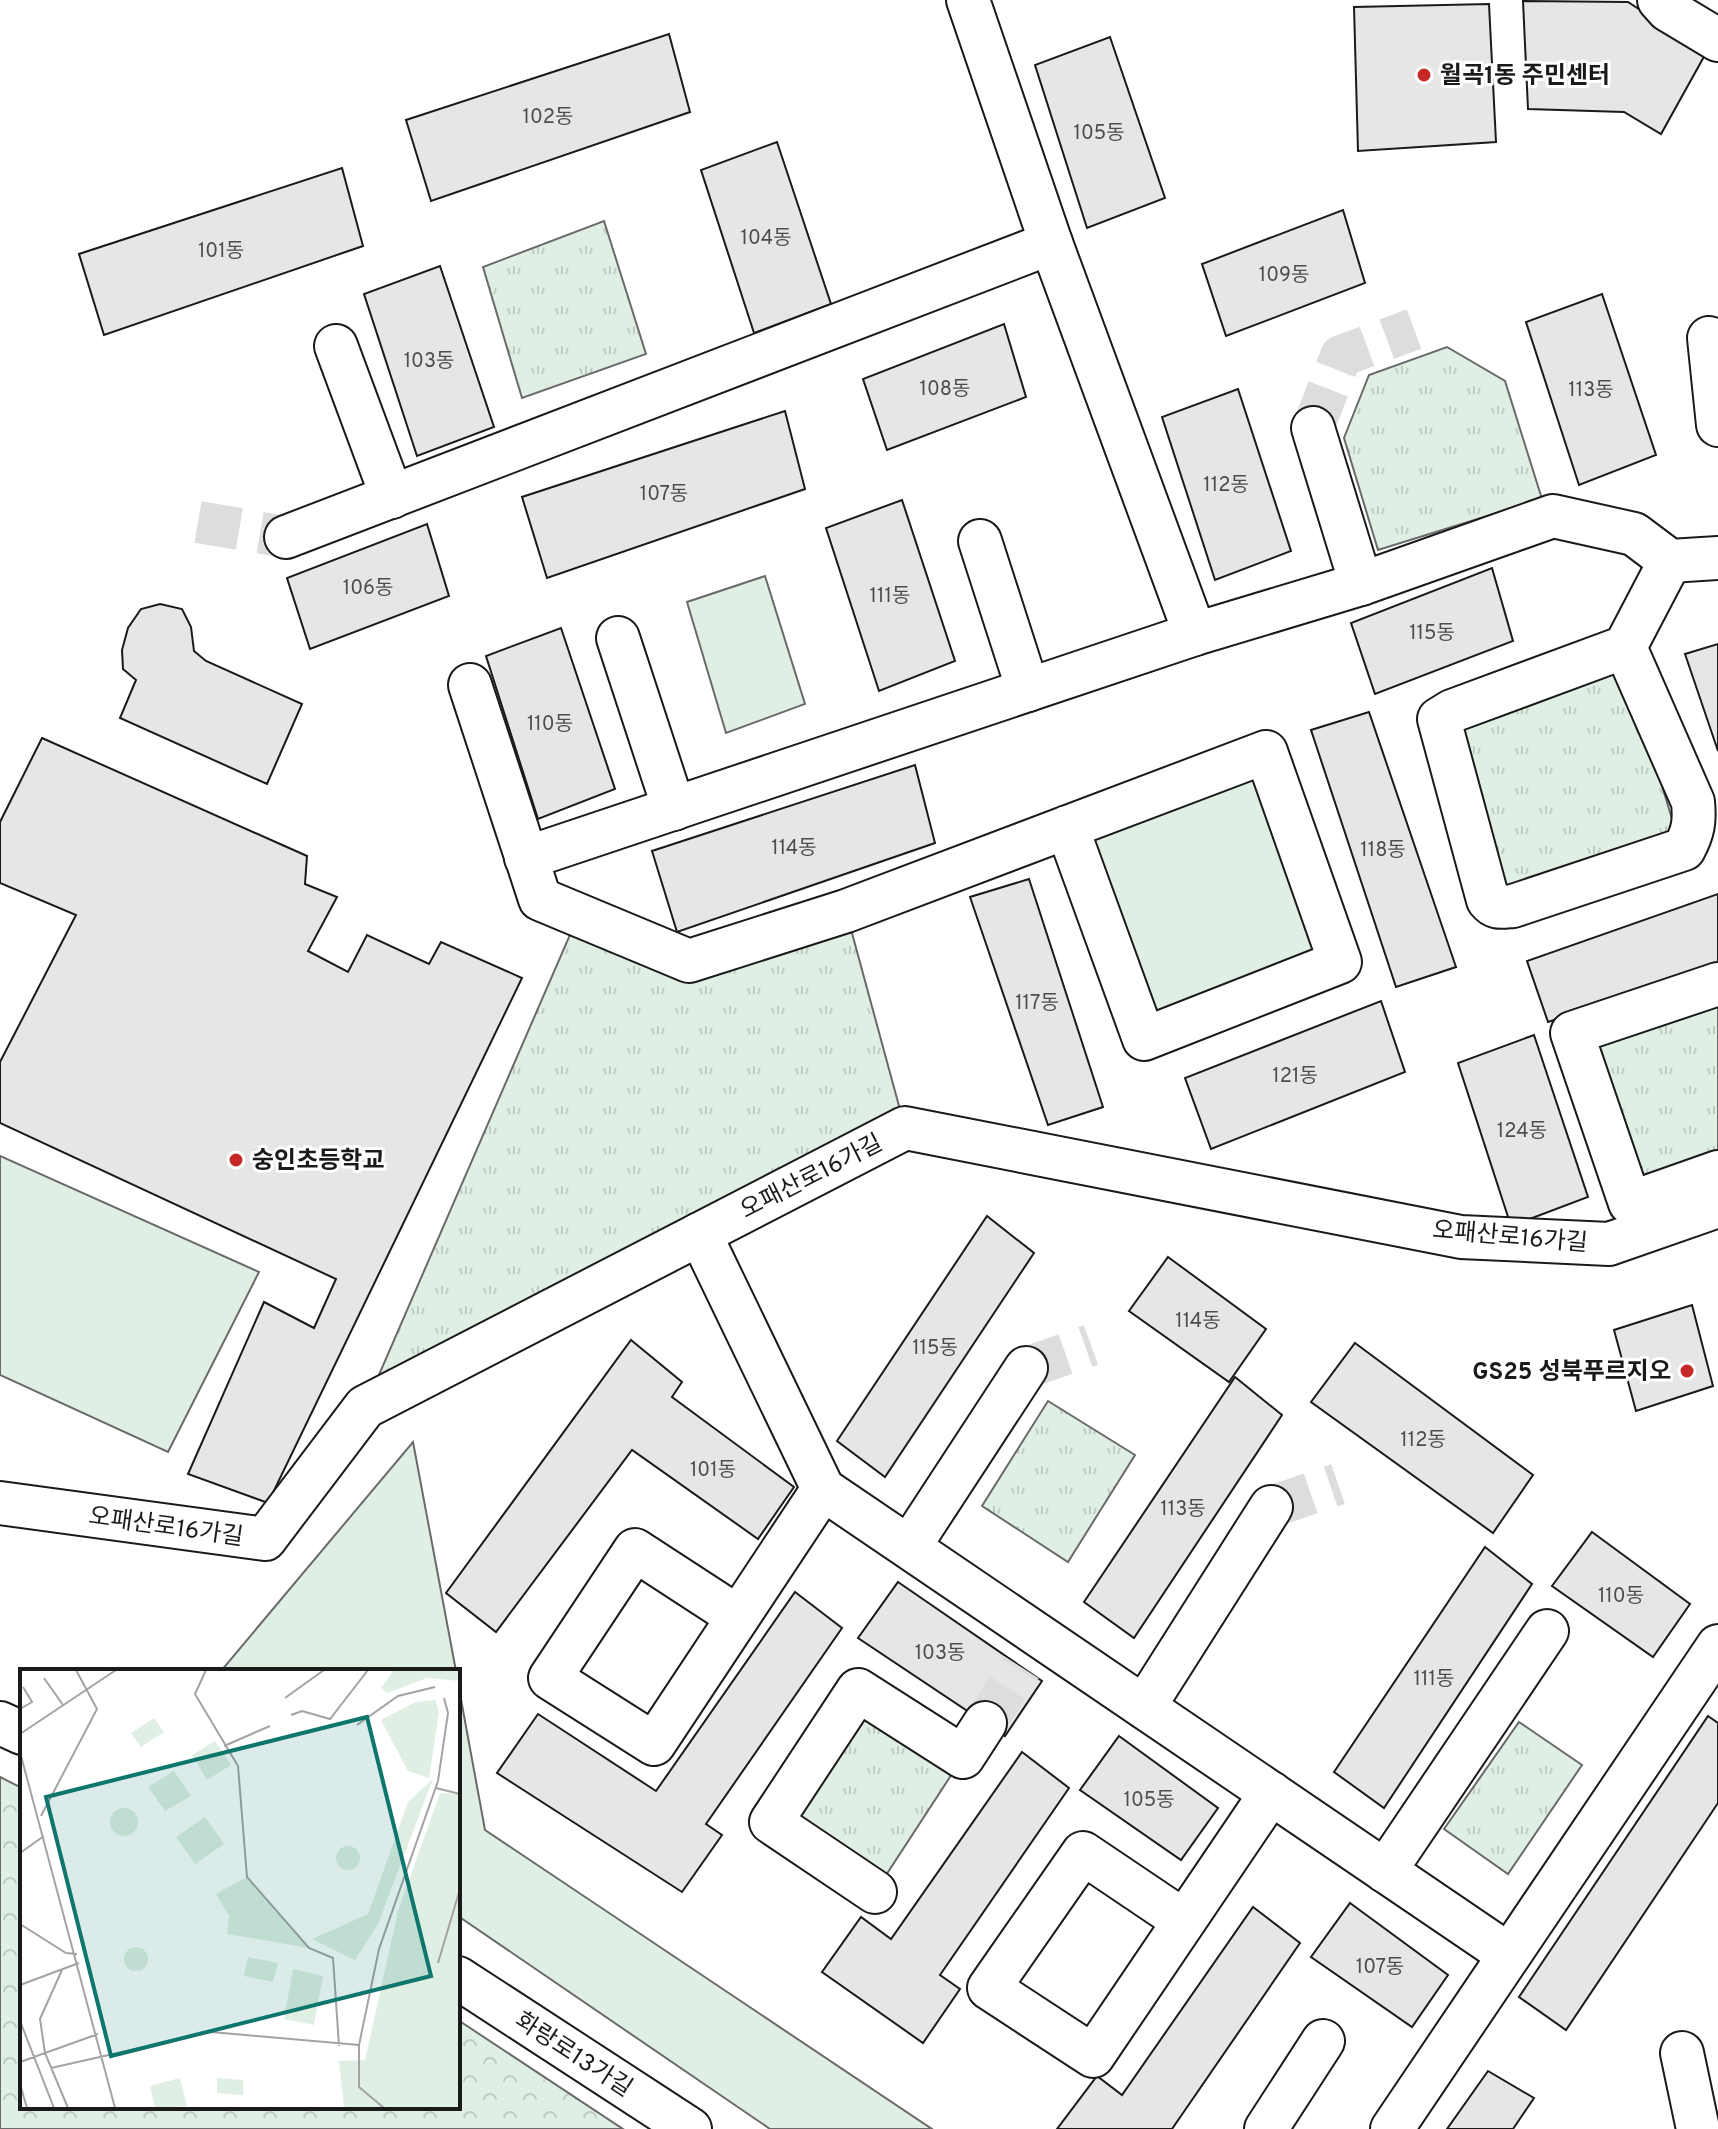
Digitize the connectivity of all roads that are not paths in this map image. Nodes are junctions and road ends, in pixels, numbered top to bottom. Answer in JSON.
{"nodes":[{"id":1,"x":968,"y":0,"type":"edge"},
{"id":2,"x":1659,"y":0,"type":"edge"},
{"id":3,"x":1718,"y":40,"type":"edge"},
{"id":4,"x":1051,"y":243,"type":"junction"},
{"id":5,"x":1709,"y":338,"type":"dead end"},
{"id":6,"x":336,"y":346,"type":"dead end"},
{"id":7,"x":1718,"y":425,"type":"edge"},
{"id":8,"x":1313,"y":428,"type":"tunnel mouth"},
{"id":9,"x":392,"y":497,"type":"junction"},
{"id":10,"x":286,"y":537,"type":"tunnel mouth"},
{"id":11,"x":980,"y":541,"type":"dead end"},
{"id":12,"x":1718,"y":558,"type":"edge"},
{"id":13,"x":1670,"y":561,"type":"junction"},
{"id":14,"x":1361,"y":584,"type":"junction"},
{"id":15,"x":1195,"y":634,"type":"junction"},
{"id":16,"x":618,"y":638,"type":"dead end"},
{"id":17,"x":1625,"y":647,"type":"junction"},
{"id":18,"x":470,"y":685,"type":"dead end"},
{"id":19,"x":1028,"y":690,"type":"junction"},
{"id":20,"x":674,"y":809,"type":"junction"},
{"id":21,"x":1067,"y":827,"type":"junction"},
{"id":22,"x":526,"y":858,"type":"junction"},
{"id":23,"x":1718,"y":984,"type":"edge"},
{"id":24,"x":1718,"y":1172,"type":"edge"},
{"id":25,"x":1718,"y":1206,"type":"edge"},
{"id":26,"x":700,"y":1234,"type":"junction"},
{"id":27,"x":1026,"y":1368,"type":"tunnel mouth"},
{"id":28,"x":823,"y":1489,"type":"junction"},
{"id":29,"x":0,"y":1503,"type":"edge"},
{"id":30,"x":1271,"y":1507,"type":"tunnel mouth"},
{"id":31,"x":909,"y":1547,"type":"junction"},
{"id":32,"x":738,"y":1617,"type":"junction"},
{"id":33,"x":1547,"y":1631,"type":"dead end"},
{"id":34,"x":1718,"y":1646,"type":"edge"},
{"id":35,"x":1144,"y":1707,"type":"junction"},
{"id":36,"x":0,"y":1723,"type":"edge"},
{"id":37,"x":985,"y":1723,"type":"tunnel mouth"},
{"id":38,"x":20,"y":1732,"type":"edge"},
{"id":39,"x":1271,"y":1793,"type":"junction"},
{"id":40,"x":1385,"y":1871,"type":"junction"},
{"id":41,"x":875,"y":1892,"type":"dead end"},
{"id":42,"x":1184,"y":1921,"type":"junction"},
{"id":43,"x":1509,"y":1955,"type":"junction"},
{"id":44,"x":460,"y":1979,"type":"edge"},
{"id":45,"x":1323,"y":2041,"type":"dead end"},
{"id":46,"x":1682,"y":2053,"type":"dead end"},
{"id":47,"x":690,"y":2129,"type":"edge"},
{"id":48,"x":1266,"y":2129,"type":"edge"},
{"id":49,"x":1392,"y":2129,"type":"edge"},
{"id":50,"x":1698,"y":2129,"type":"edge"}],
"edges":[{"from":1,"to":4,"type":"street"},
{"from":2,"to":3,"type":"street"},
{"from":4,"to":9,"type":"street"},
{"from":4,"to":15,"type":"street"},
{"from":5,"to":7,"type":"street"},
{"from":6,"to":9,"type":"street"},
{"from":8,"to":14,"type":"street"},
{"from":9,"to":10,"type":"street"},
{"from":11,"to":19,"type":"street"},
{"from":12,"to":13,"type":"street"},
{"from":13,"to":14,"type":"street"},
{"from":13,"to":17,"type":"street"},
{"from":14,"to":15,"type":"street"},
{"from":15,"to":19,"type":"street"},
{"from":16,"to":20,"type":"street"},
{"from":17,"to":17,"type":"street"},
{"from":18,"to":22,"type":"street"},
{"from":19,"to":20,"type":"street"},
{"from":20,"to":22,"type":"street"},
{"from":21,"to":21,"type":"street"},
{"from":21,"to":22,"type":"street"},
{"from":23,"to":24,"type":"street"},
{"from":25,"to":26,"type":"street","name":"오패산로16가길"},
{"from":26,"to":28,"type":"street"},
{"from":26,"to":29,"type":"street","name":"오패산로16가길"},
{"from":27,"to":31,"type":"street"},
{"from":28,"to":31,"type":"street"},
{"from":28,"to":32,"type":"street"},
{"from":30,"to":35,"type":"street"},
{"from":31,"to":35,"type":"street"},
{"from":32,"to":32,"type":"street"},
{"from":33,"to":40,"type":"street"},
{"from":34,"to":43,"type":"street"},
{"from":35,"to":39,"type":"street"},
{"from":36,"to":38,"type":"street"},
{"from":37,"to":41,"type":"street"},
{"from":39,"to":40,"type":"street"},
{"from":39,"to":42,"type":"street"},
{"from":40,"to":43,"type":"street"},
{"from":42,"to":42,"type":"street"},
{"from":43,"to":49,"type":"street"},
{"from":44,"to":47,"type":"street","name":"화랑로13가길"},
{"from":45,"to":48,"type":"street"},
{"from":46,"to":50,"type":"street"}]}
